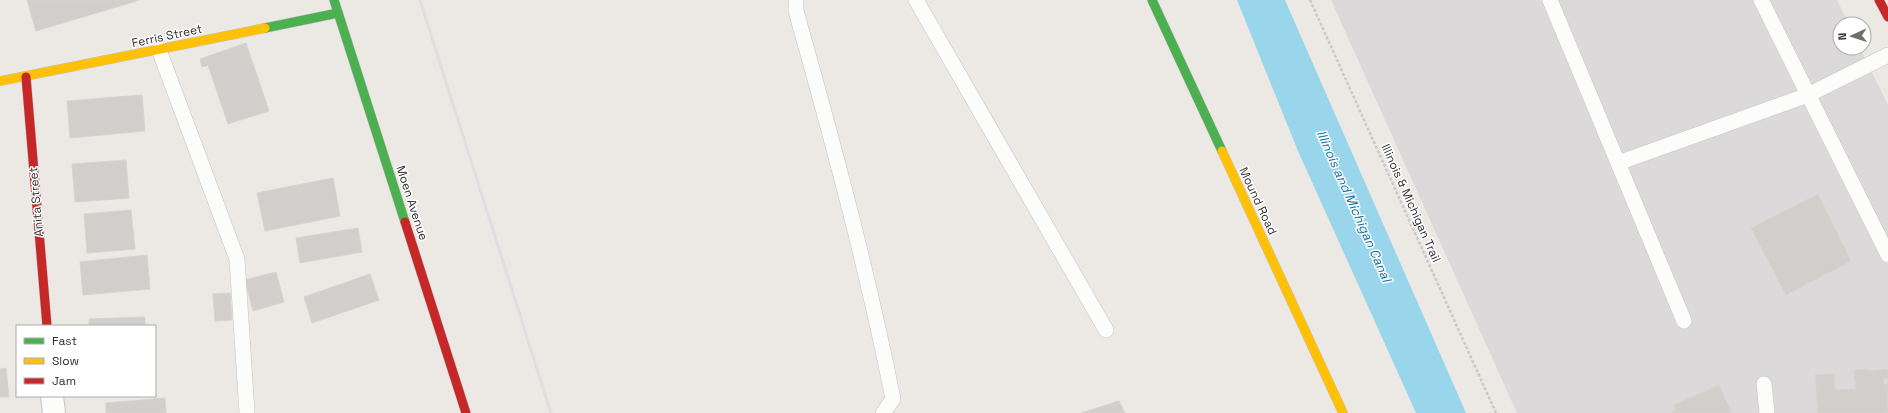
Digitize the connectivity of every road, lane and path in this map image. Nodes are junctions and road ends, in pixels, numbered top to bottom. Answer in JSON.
{"nodes":[{"id":1,"x":334,"y":0,"type":"edge"},
{"id":2,"x":796,"y":0,"type":"edge"},
{"id":3,"x":916,"y":0,"type":"edge"},
{"id":4,"x":1152,"y":0,"type":"edge"},
{"id":5,"x":1310,"y":0,"type":"edge"},
{"id":6,"x":1550,"y":0,"type":"edge"},
{"id":7,"x":1761,"y":0,"type":"edge"},
{"id":8,"x":1879,"y":0,"type":"edge"},
{"id":9,"x":338,"y":13,"type":"junction"},
{"id":10,"x":1888,"y":17,"type":"edge"},
{"id":11,"x":159,"y":50,"type":"junction"},
{"id":12,"x":1888,"y":54,"type":"edge"},
{"id":13,"x":26,"y":77,"type":"junction"},
{"id":14,"x":0,"y":81,"type":"edge"},
{"id":15,"x":1808,"y":95,"type":"junction"},
{"id":16,"x":1618,"y":164,"type":"junction"},
{"id":17,"x":1888,"y":255,"type":"edge"},
{"id":18,"x":1684,"y":321,"type":"dead end"},
{"id":19,"x":46,"y":325,"type":"edge"},
{"id":20,"x":1106,"y":330,"type":"dead end"},
{"id":21,"x":1764,"y":384,"type":"dead end"},
{"id":22,"x":52,"y":397,"type":"edge"},
{"id":23,"x":54,"y":413,"type":"edge"},
{"id":24,"x":247,"y":413,"type":"edge"},
{"id":25,"x":466,"y":413,"type":"edge"},
{"id":26,"x":883,"y":413,"type":"edge"},
{"id":27,"x":1343,"y":413,"type":"edge"},
{"id":28,"x":1496,"y":413,"type":"edge"},
{"id":29,"x":1767,"y":413,"type":"edge"}],
"edges":[{"from":1,"to":9,"type":"street","name":"Moen Avenue"},
{"from":2,"to":26,"type":"lane"},
{"from":3,"to":20,"type":"lane"},
{"from":4,"to":27,"type":"street","name":"Mound Road"},
{"from":5,"to":28,"type":"path","name":"Illinois & Michigan Trail"},
{"from":6,"to":16,"type":"lane"},
{"from":7,"to":15,"type":"lane"},
{"from":8,"to":10,"type":"street"},
{"from":9,"to":11,"type":"street","name":"Ferris Street"},
{"from":9,"to":25,"type":"street","name":"Moen Avenue"},
{"from":11,"to":13,"type":"street","name":"Ferris Street"},
{"from":11,"to":24,"type":"lane"},
{"from":12,"to":15,"type":"lane"},
{"from":13,"to":14,"type":"street","name":"Ferris Street"},
{"from":13,"to":19,"type":"street","name":"Anita Street"},
{"from":15,"to":16,"type":"lane"},
{"from":15,"to":17,"type":"lane"},
{"from":16,"to":18,"type":"lane"},
{"from":21,"to":29,"type":"lane"},
{"from":22,"to":23,"type":"street"}]}
